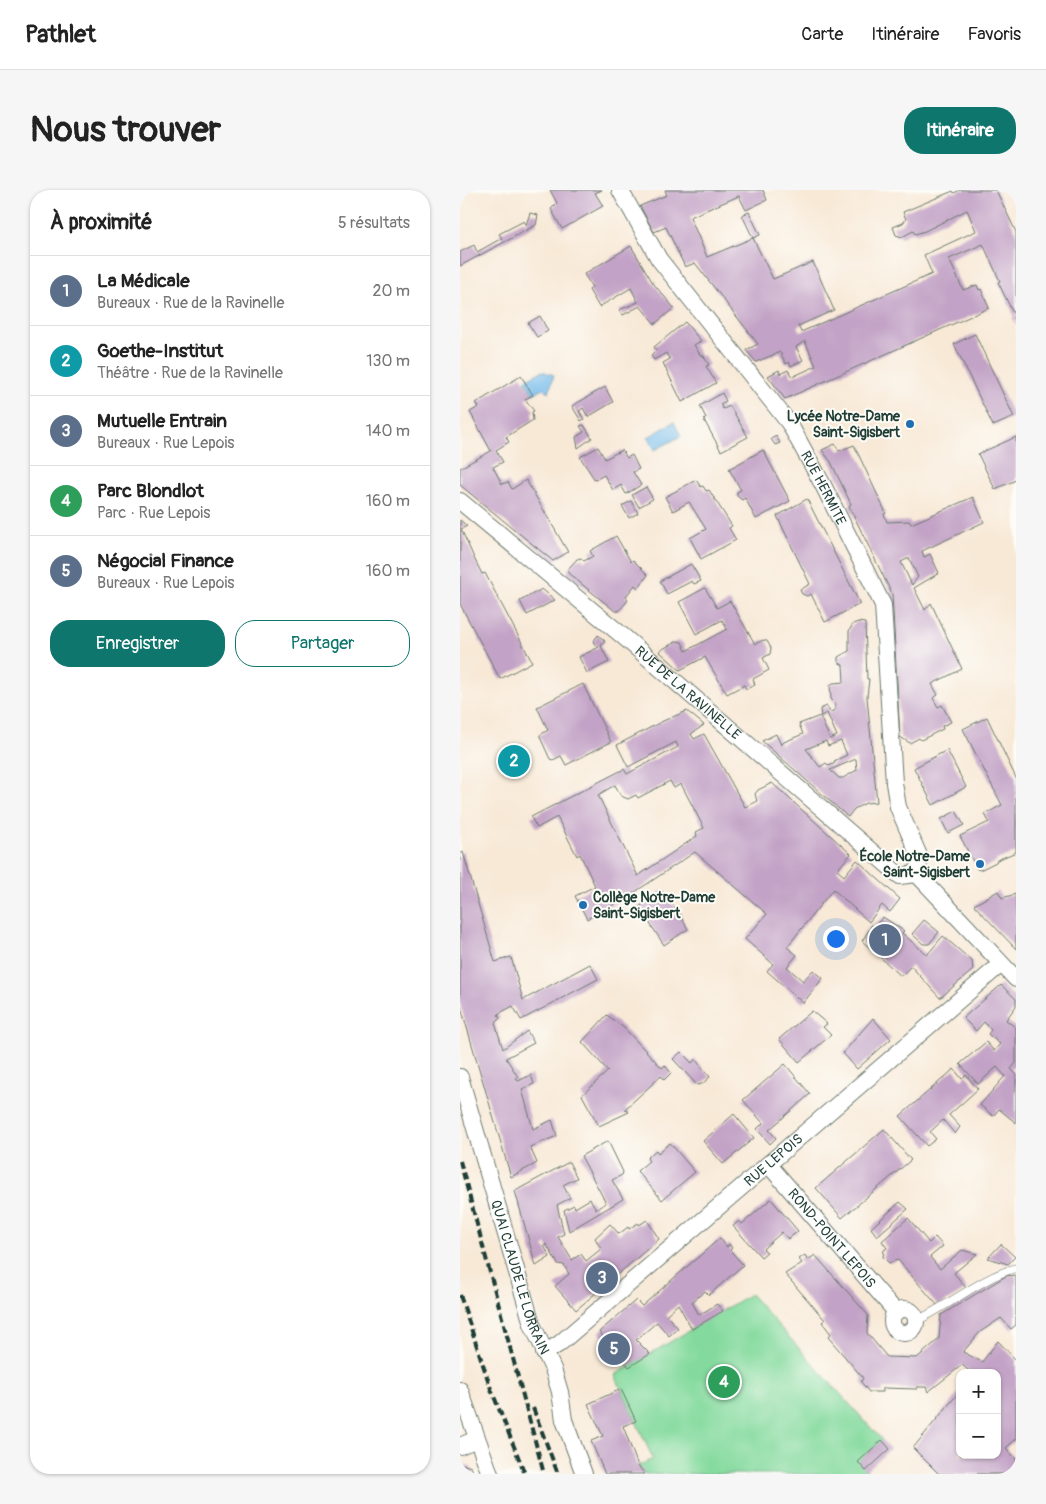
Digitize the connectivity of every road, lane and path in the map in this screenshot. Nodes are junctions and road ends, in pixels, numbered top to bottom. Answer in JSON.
{"nodes":[{"id":1,"x":620,"y":190,"type":"edge"},
{"id":2,"x":460,"y":501,"type":"edge"},
{"id":3,"x":918,"y":874,"type":"junction"},
{"id":4,"x":1001,"y":964,"type":"junction"},
{"id":5,"x":1016,"y":979,"type":"edge"},
{"id":6,"x":460,"y":1077,"type":"edge"},
{"id":7,"x":768,"y":1164,"type":"junction"},
{"id":8,"x":1016,"y":1268,"type":"edge"},
{"id":9,"x":916,"y":1321,"type":"joint"},
{"id":10,"x":544,"y":1353,"type":"junction"},
{"id":11,"x":460,"y":1390,"type":"edge"},
{"id":12,"x":477,"y":1439,"type":"junction"},
{"id":13,"x":460,"y":1446,"type":"edge"},
{"id":14,"x":490,"y":1474,"type":"edge"},
{"id":15,"x":584,"y":1474,"type":"edge"}],
"edges":[{"from":1,"to":3,"type":"street","name":"RUE HERMITE"},
{"from":2,"to":3,"type":"street","name":"RUE DE LA RAVINELLE"},
{"from":3,"to":4,"type":"street"},
{"from":4,"to":5,"type":"street"},
{"from":4,"to":7,"type":"street","name":"RUE LEPOIS"},
{"from":6,"to":10,"type":"street","name":"QUAI CLAUDE LE LORRAIN"},
{"from":7,"to":9,"type":"street","name":"ROND-POINT LEPOIS"},
{"from":7,"to":10,"type":"street","name":"RUE LEPOIS"},
{"from":8,"to":9,"type":"lane"},
{"from":10,"to":15,"type":"street","name":"QUAI CLAUDE LE LORRAIN"},
{"from":11,"to":12,"type":"street"},
{"from":12,"to":13,"type":"street"},
{"from":12,"to":14,"type":"street"}]}
